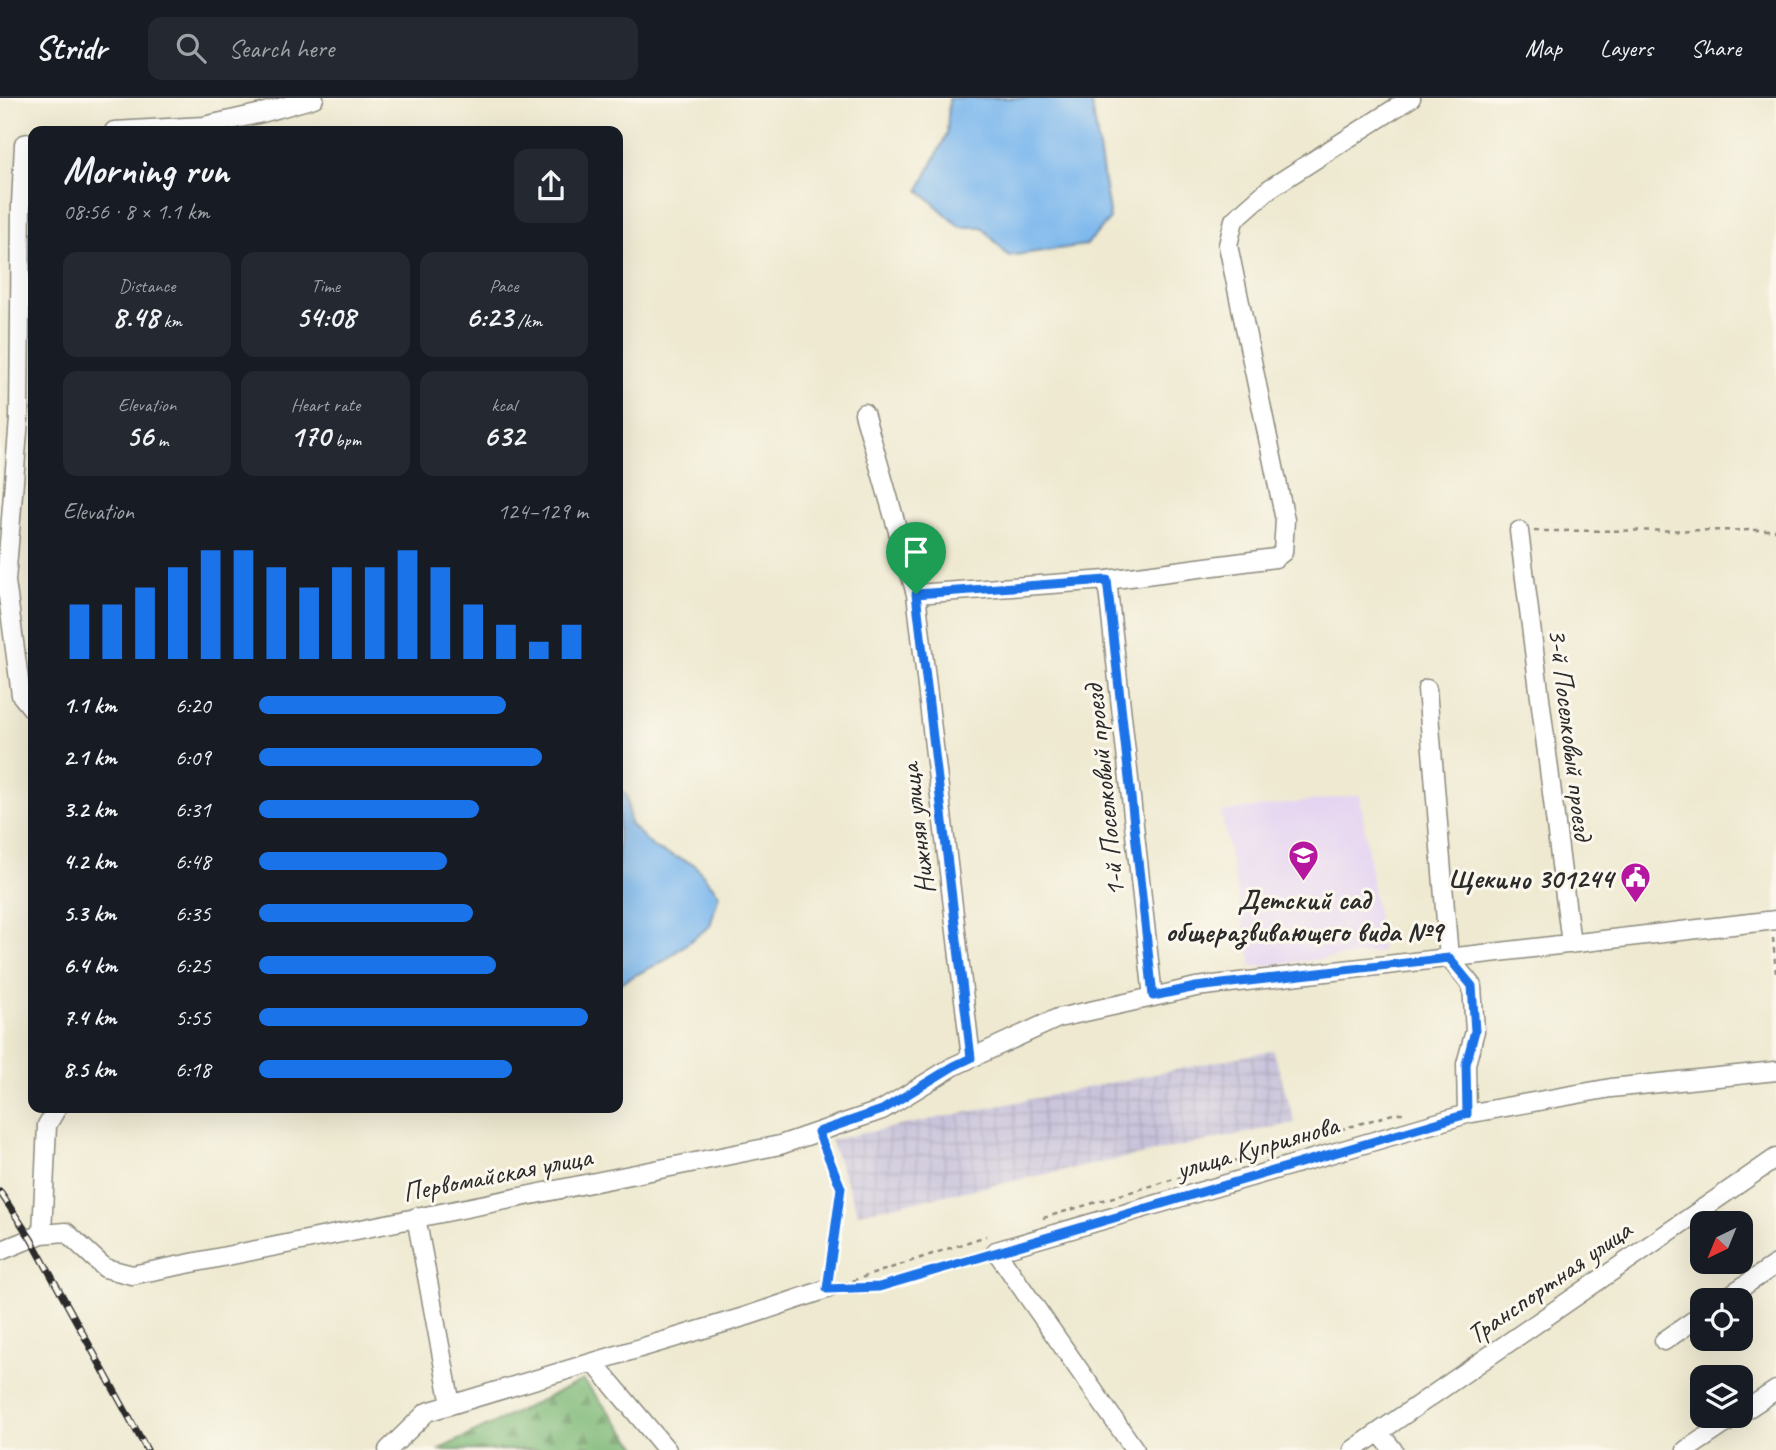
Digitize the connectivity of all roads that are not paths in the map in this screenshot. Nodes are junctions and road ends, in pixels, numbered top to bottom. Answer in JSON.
{"nodes":[{"id":1,"x":314,"y":98,"type":"edge"},
{"id":2,"x":1411,"y":98,"type":"edge"},
{"id":3,"x":208,"y":126,"type":"edge"},
{"id":4,"x":28,"y":143,"type":"edge"},
{"id":5,"x":864,"y":413,"type":"dead end"},
{"id":6,"x":1519,"y":531,"type":"road end"},
{"id":7,"x":1107,"y":580,"type":"junction"},
{"id":8,"x":916,"y":594,"type":"junction"},
{"id":9,"x":1427,"y":689,"type":"dead end"},
{"id":10,"x":28,"y":703,"type":"edge"},
{"id":11,"x":1774,"y":921,"type":"edge"},
{"id":12,"x":1571,"y":944,"type":"junction"},
{"id":13,"x":1449,"y":958,"type":"junction"},
{"id":14,"x":1153,"y":996,"type":"junction"},
{"id":15,"x":971,"y":1058,"type":"junction"},
{"id":16,"x":1776,"y":1071,"type":"edge"},
{"id":17,"x":54,"y":1113,"type":"edge"},
{"id":18,"x":1467,"y":1114,"type":"junction"},
{"id":19,"x":1776,"y":1158,"type":"edge"},
{"id":20,"x":416,"y":1217,"type":"junction"},
{"id":21,"x":37,"y":1237,"type":"junction"},
{"id":22,"x":0,"y":1251,"type":"edge"},
{"id":23,"x":1776,"y":1264,"type":"edge"},
{"id":24,"x":1741,"y":1288,"type":"edge"},
{"id":25,"x":827,"y":1289,"type":"road end"},
{"id":26,"x":1690,"y":1323,"type":"edge"},
{"id":27,"x":1664,"y":1341,"type":"dead end"},
{"id":28,"x":594,"y":1363,"type":"junction"},
{"id":29,"x":1776,"y":1390,"type":"edge"},
{"id":30,"x":450,"y":1405,"type":"junction"},
{"id":31,"x":1753,"y":1406,"type":"edge"},
{"id":32,"x":1719,"y":1428,"type":"edge"},
{"id":33,"x":1379,"y":1432,"type":"junction"},
{"id":34,"x":388,"y":1450,"type":"edge"},
{"id":35,"x":667,"y":1450,"type":"edge"},
{"id":36,"x":1135,"y":1450,"type":"edge"},
{"id":37,"x":1353,"y":1450,"type":"edge"},
{"id":38,"x":1393,"y":1450,"type":"edge"},
{"id":39,"x":1686,"y":1450,"type":"edge"}],
"edges":[{"from":1,"to":3,"type":"street"},
{"from":2,"to":7,"type":"street"},
{"from":4,"to":10,"type":"street"},
{"from":5,"to":8,"type":"street","name":"Нижняя улица"},
{"from":6,"to":12,"type":"street","name":"3-й Поселковый проезд"},
{"from":7,"to":8,"type":"street"},
{"from":7,"to":14,"type":"street","name":"1-й Поселковый проезд"},
{"from":8,"to":15,"type":"street","name":"Нижняя улица"},
{"from":9,"to":13,"type":"street"},
{"from":11,"to":12,"type":"street","name":"Первомайская улица"},
{"from":12,"to":13,"type":"street","name":"Первомайская улица"},
{"from":13,"to":14,"type":"street","name":"Первомайская улица"},
{"from":13,"to":18,"type":"street"},
{"from":14,"to":15,"type":"street","name":"Первомайская улица"},
{"from":15,"to":20,"type":"street","name":"Первомайская улица"},
{"from":16,"to":18,"type":"street","name":"улица Куприянова"},
{"from":17,"to":21,"type":"street"},
{"from":18,"to":36,"type":"street","name":"улица Куприянова"},
{"from":19,"to":33,"type":"street","name":"Транспортная улица"},
{"from":20,"to":21,"type":"street","name":"Первомайская улица"},
{"from":20,"to":30,"type":"street"},
{"from":21,"to":22,"type":"street"},
{"from":23,"to":24,"type":"street"},
{"from":25,"to":28,"type":"street"},
{"from":26,"to":27,"type":"street"},
{"from":28,"to":30,"type":"street"},
{"from":28,"to":35,"type":"street"},
{"from":29,"to":31,"type":"street"},
{"from":30,"to":34,"type":"street"},
{"from":32,"to":39,"type":"street"},
{"from":33,"to":37,"type":"street","name":"Транспортная улица"},
{"from":33,"to":38,"type":"street"}]}
